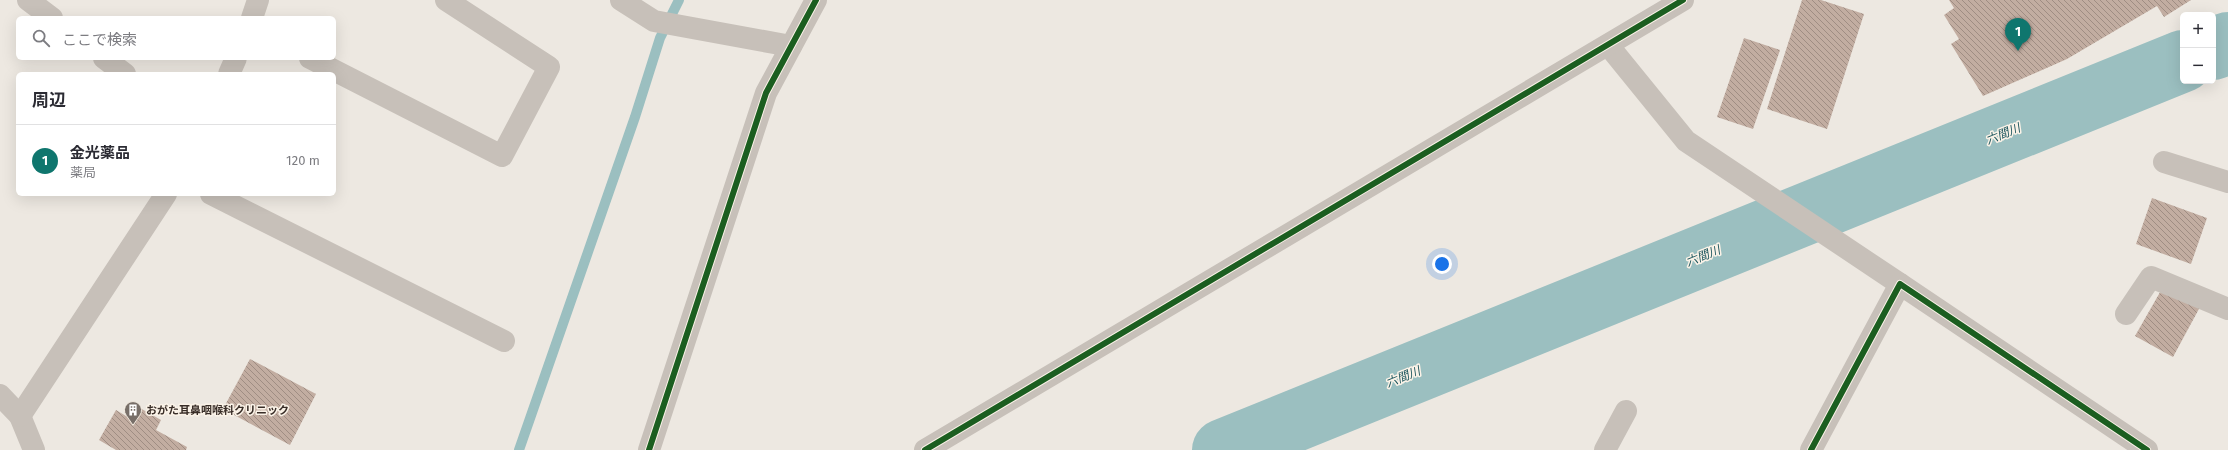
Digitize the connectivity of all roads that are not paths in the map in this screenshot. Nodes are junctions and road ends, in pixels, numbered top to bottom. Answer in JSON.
{"nodes":[{"id":1,"x":28,"y":0,"type":"edge"},
{"id":2,"x":258,"y":0,"type":"edge"},
{"id":3,"x":446,"y":0,"type":"edge"},
{"id":4,"x":621,"y":0,"type":"edge"},
{"id":5,"x":816,"y":0,"type":"edge"},
{"id":6,"x":1682,"y":0,"type":"edge"},
{"id":7,"x":49,"y":16,"type":"edge"},
{"id":8,"x":253,"y":16,"type":"edge"},
{"id":9,"x":1608,"y":45,"type":"junction"},
{"id":10,"x":791,"y":46,"type":"junction"},
{"id":11,"x":107,"y":60,"type":"edge"},
{"id":12,"x":235,"y":60,"type":"edge"},
{"id":13,"x":314,"y":60,"type":"edge"},
{"id":14,"x":122,"y":72,"type":"edge"},
{"id":15,"x":230,"y":72,"type":"edge"},
{"id":16,"x":2164,"y":162,"type":"dead end"},
{"id":17,"x":2228,"y":182,"type":"edge"},
{"id":18,"x":165,"y":196,"type":"edge"},
{"id":19,"x":215,"y":196,"type":"edge"},
{"id":20,"x":1900,"y":284,"type":"junction"},
{"id":21,"x":2228,"y":309,"type":"edge"},
{"id":22,"x":2126,"y":314,"type":"dead end"},
{"id":23,"x":504,"y":341,"type":"dead end"},
{"id":24,"x":0,"y":395,"type":"edge"},
{"id":25,"x":1626,"y":411,"type":"dead end"},
{"id":26,"x":20,"y":416,"type":"junction"},
{"id":27,"x":34,"y":450,"type":"edge"},
{"id":28,"x":649,"y":450,"type":"edge"},
{"id":29,"x":925,"y":450,"type":"edge"},
{"id":30,"x":1605,"y":450,"type":"edge"},
{"id":31,"x":1811,"y":450,"type":"edge"},
{"id":32,"x":2147,"y":450,"type":"edge"}],
"edges":[{"from":1,"to":7,"type":"street"},
{"from":2,"to":8,"type":"street"},
{"from":3,"to":13,"type":"street"},
{"from":4,"to":10,"type":"street"},
{"from":5,"to":10,"type":"street"},
{"from":6,"to":9,"type":"street"},
{"from":9,"to":20,"type":"street"},
{"from":9,"to":29,"type":"street"},
{"from":10,"to":28,"type":"street"},
{"from":11,"to":14,"type":"street"},
{"from":12,"to":15,"type":"street"},
{"from":16,"to":17,"type":"street"},
{"from":18,"to":26,"type":"street"},
{"from":19,"to":23,"type":"street"},
{"from":20,"to":31,"type":"street"},
{"from":20,"to":32,"type":"street"},
{"from":21,"to":22,"type":"street"},
{"from":24,"to":26,"type":"street"},
{"from":25,"to":30,"type":"street"},
{"from":26,"to":27,"type":"street"}]}
